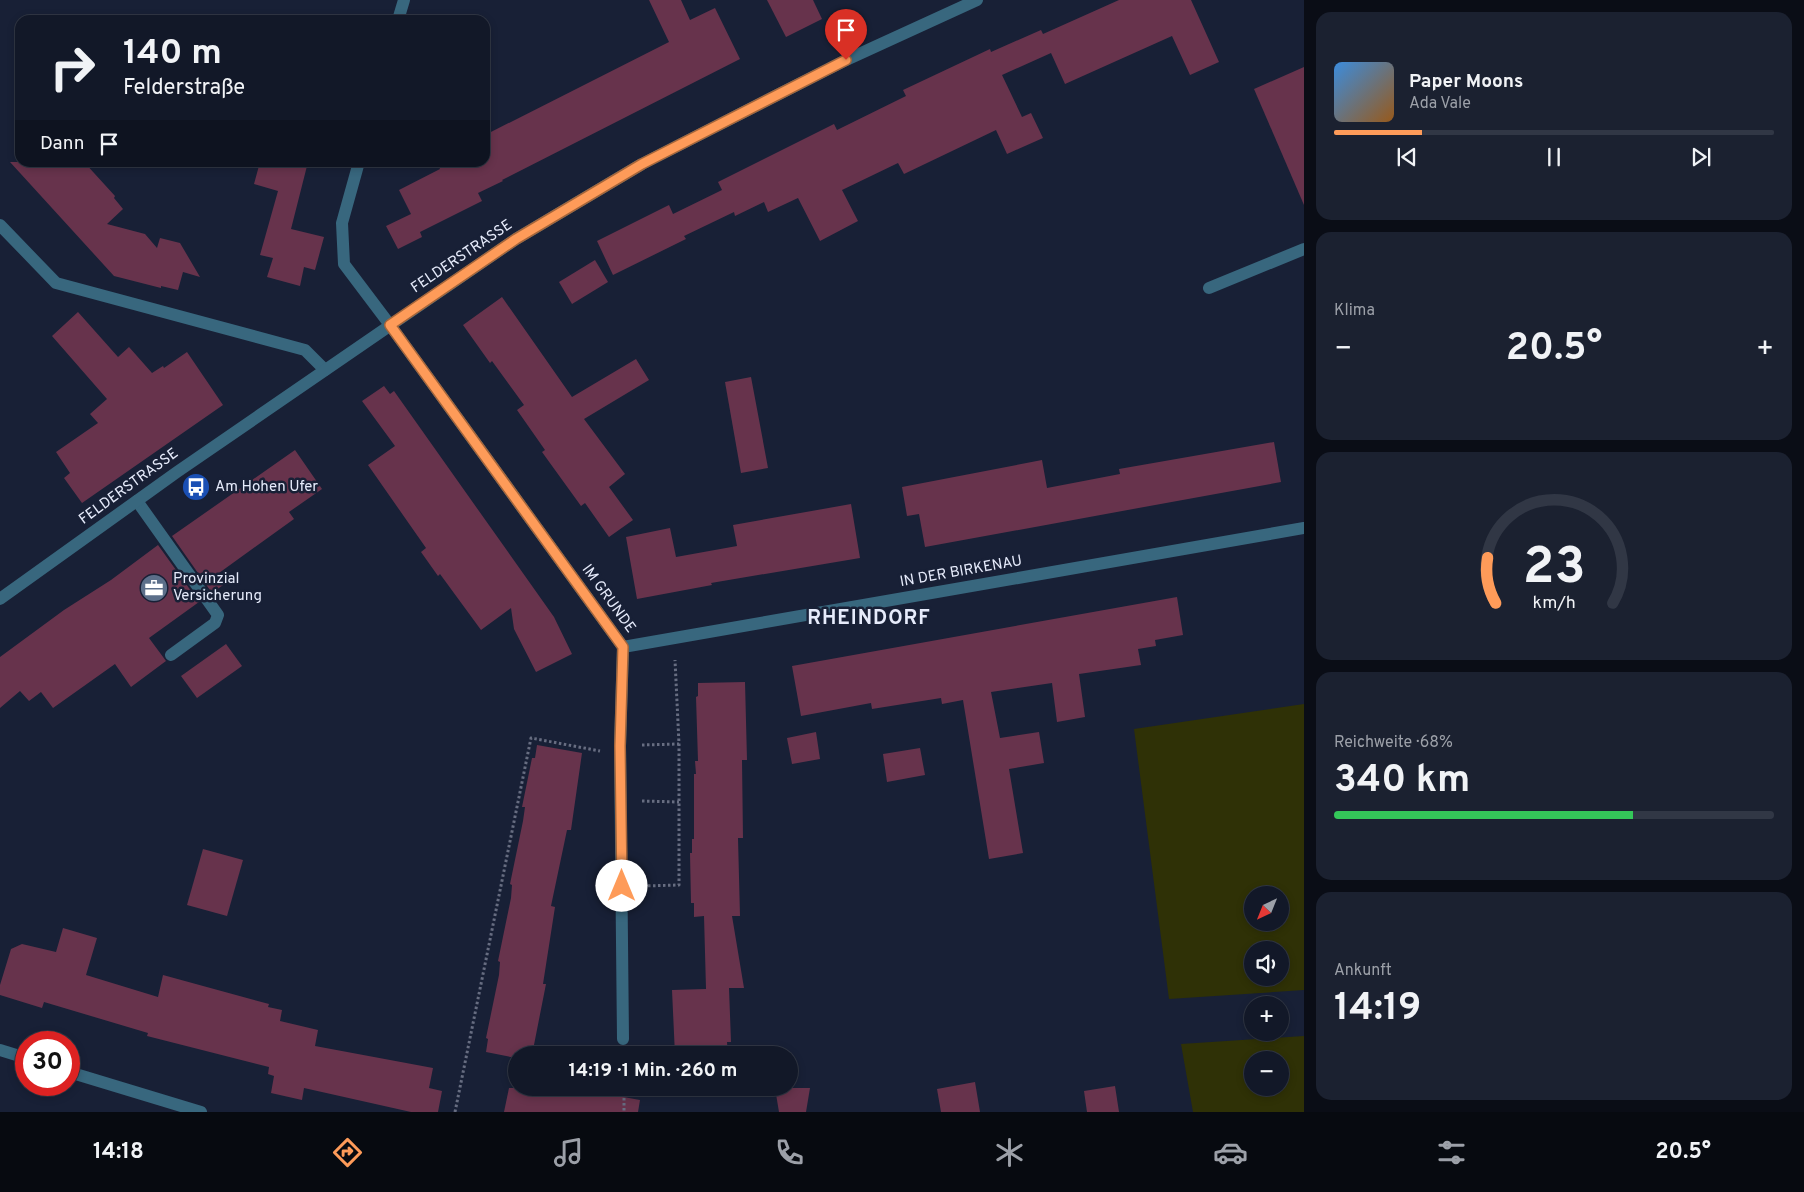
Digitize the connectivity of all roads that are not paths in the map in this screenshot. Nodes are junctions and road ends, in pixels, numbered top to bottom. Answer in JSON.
{"nodes":[{"id":1,"x":404,"y":0,"type":"edge"},
{"id":2,"x":978,"y":0,"type":"edge"},
{"id":3,"x":400,"y":15,"type":"edge"},
{"id":4,"x":358,"y":167,"type":"edge"},
{"id":5,"x":0,"y":224,"type":"edge"},
{"id":6,"x":1304,"y":249,"type":"edge"},
{"id":7,"x":1210,"y":288,"type":"dead end"},
{"id":8,"x":390,"y":325,"type":"junction"},
{"id":9,"x":325,"y":370,"type":"junction"},
{"id":10,"x":137,"y":501,"type":"junction"},
{"id":11,"x":1304,"y":528,"type":"edge"},
{"id":12,"x":0,"y":599,"type":"edge"},
{"id":13,"x":623,"y":647,"type":"junction"},
{"id":14,"x":171,"y":655,"type":"dead end"},
{"id":15,"x":623,"y":1039,"type":"dead end"},
{"id":16,"x":0,"y":1050,"type":"edge"},
{"id":17,"x":15,"y":1055,"type":"edge"},
{"id":18,"x":80,"y":1075,"type":"edge"},
{"id":19,"x":201,"y":1112,"type":"edge"}],
"edges":[{"from":1,"to":3,"type":"street"},
{"from":2,"to":8,"type":"street","name":"FELDERSTRASSE"},
{"from":4,"to":8,"type":"street","name":"IM GRUNDE"},
{"from":5,"to":9,"type":"street"},
{"from":6,"to":7,"type":"street"},
{"from":8,"to":9,"type":"street","name":"FELDERSTRASSE"},
{"from":8,"to":13,"type":"street","name":"IM GRUNDE"},
{"from":9,"to":10,"type":"street","name":"FELDERSTRASSE"},
{"from":10,"to":12,"type":"street","name":"FELDERSTRASSE"},
{"from":10,"to":14,"type":"street"},
{"from":11,"to":13,"type":"street","name":"IN DER BIRKENAU"},
{"from":13,"to":15,"type":"street","name":"IM GRUNDE"},
{"from":16,"to":17,"type":"street"},
{"from":18,"to":19,"type":"street"}]}
